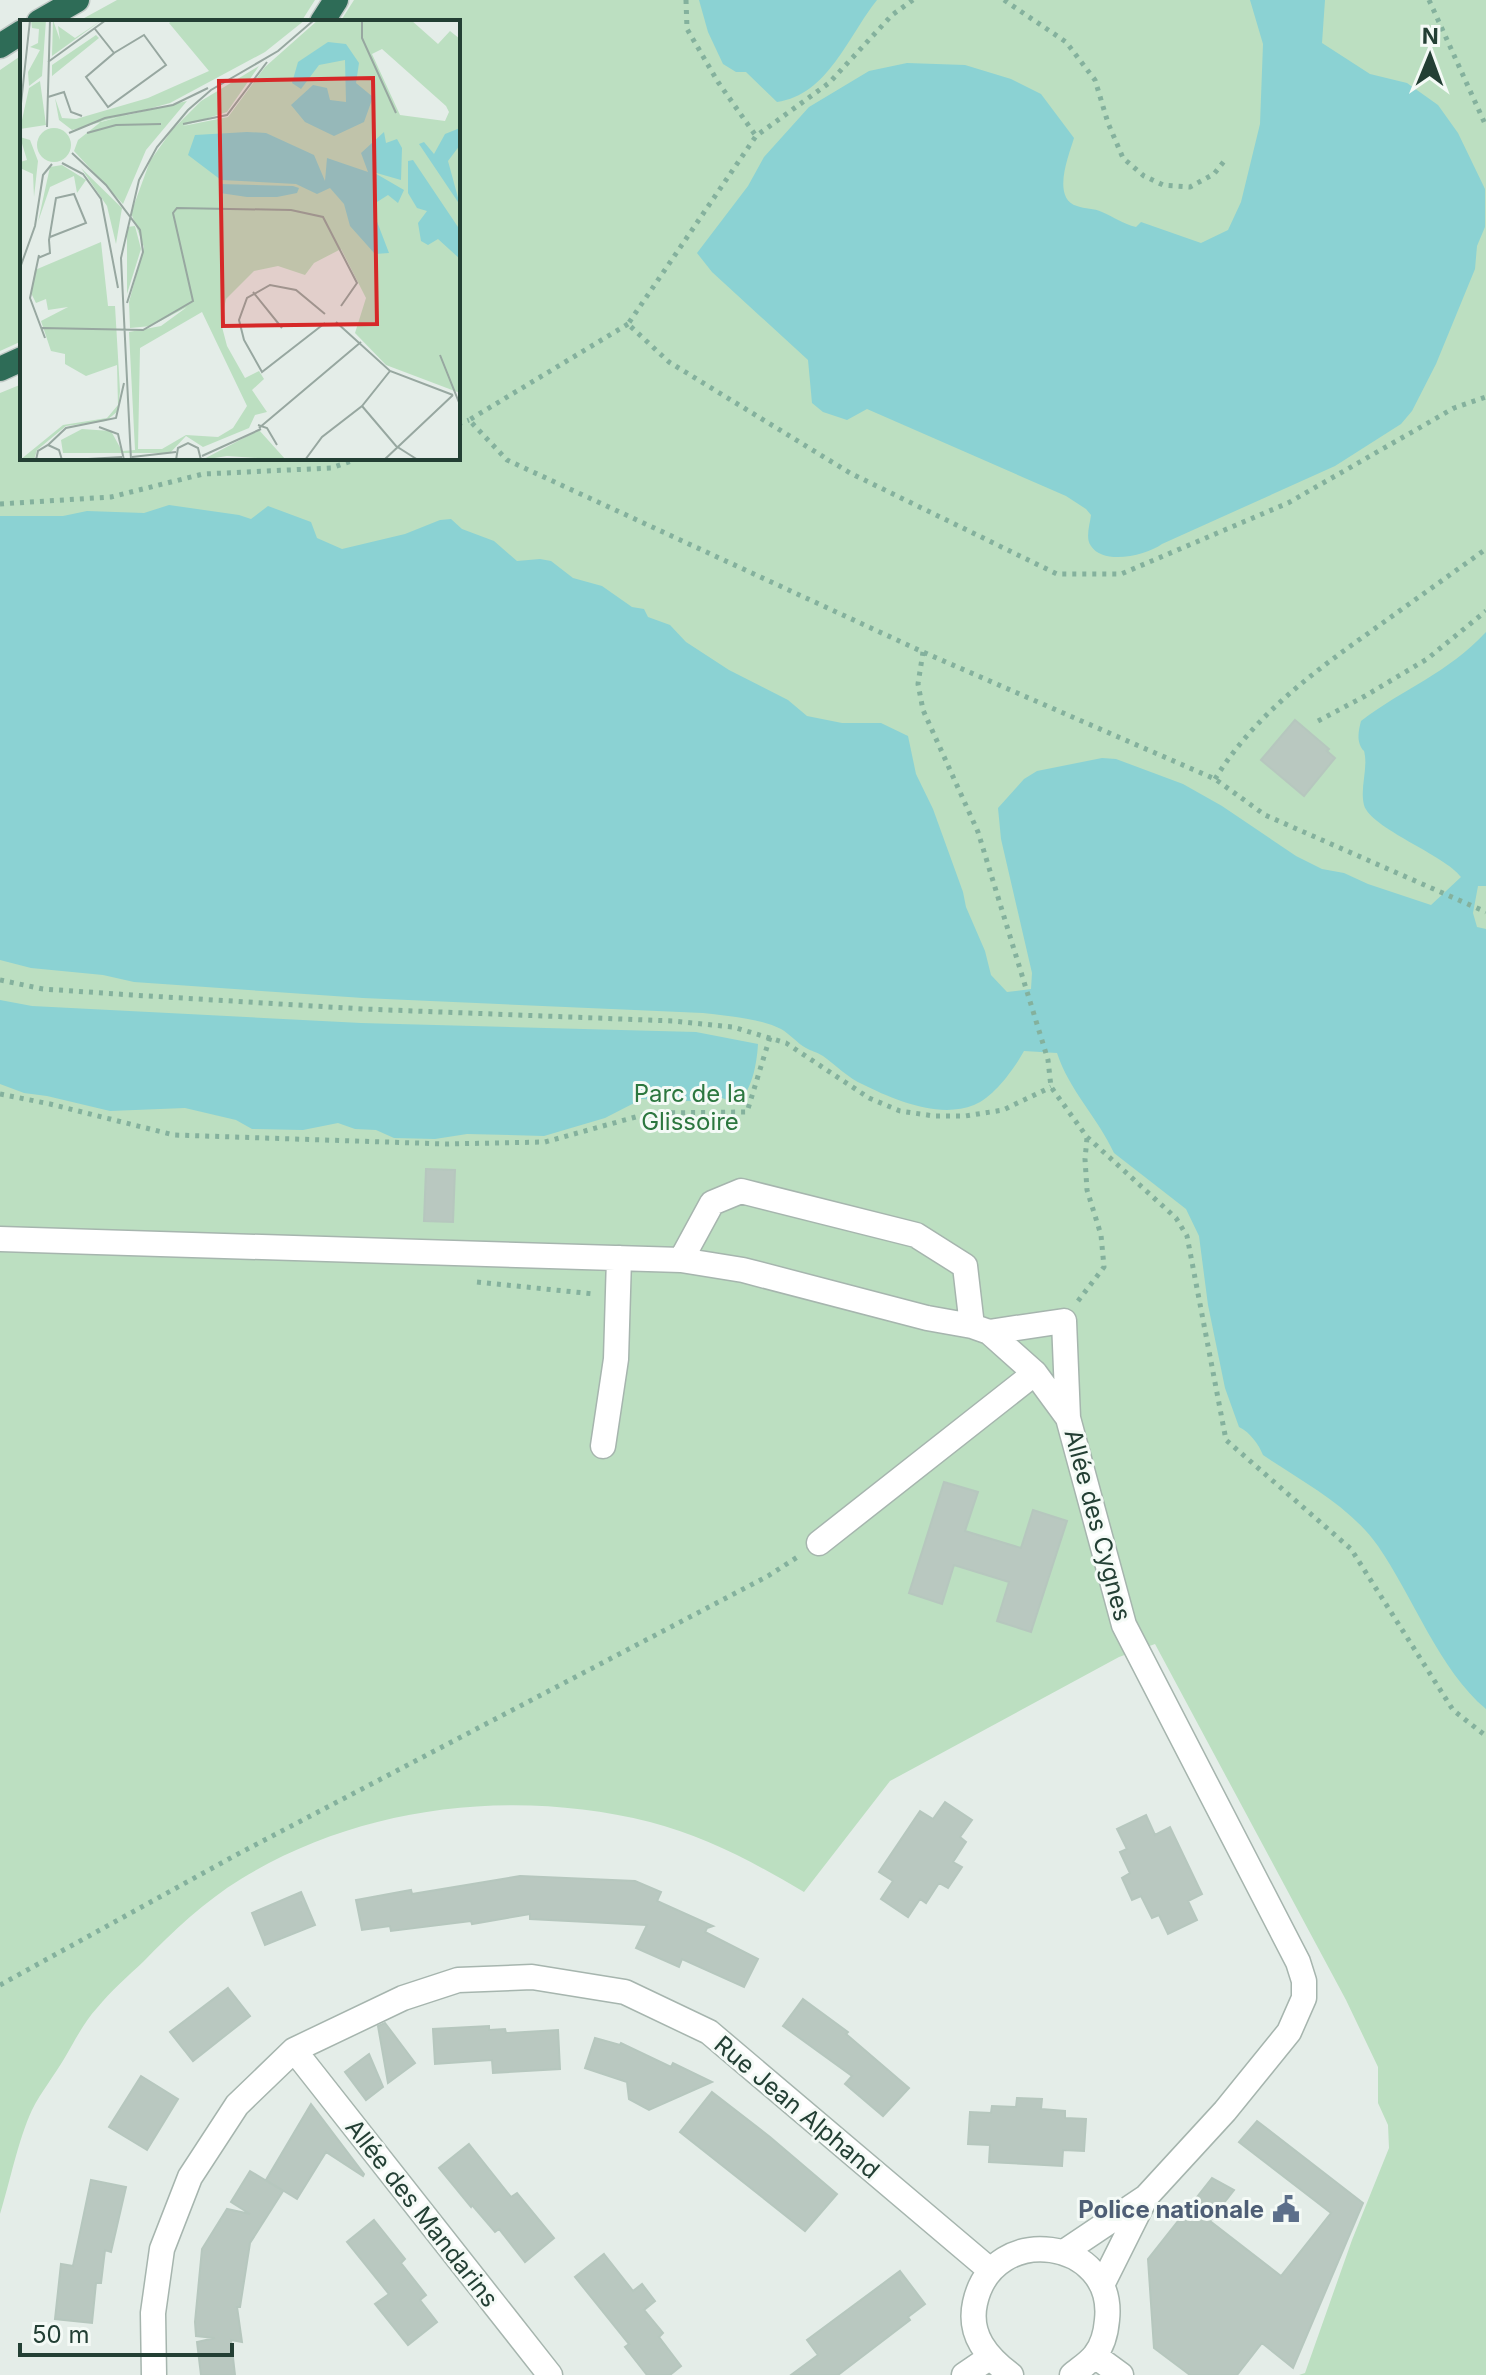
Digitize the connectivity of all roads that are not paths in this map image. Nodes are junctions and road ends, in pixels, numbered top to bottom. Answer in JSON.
{"nodes":[{"id":1,"x":77,"y":0,"type":"edge"},
{"id":2,"x":336,"y":0,"type":"edge"},
{"id":3,"x":42,"y":20,"type":"edge"},
{"id":4,"x":323,"y":20,"type":"edge"},
{"id":5,"x":20,"y":33,"type":"edge"},
{"id":6,"x":0,"y":46,"type":"edge"},
{"id":7,"x":20,"y":360,"type":"edge"},
{"id":8,"x":0,"y":369,"type":"edge"},
{"id":9,"x":0,"y":1239,"type":"edge"},
{"id":10,"x":619,"y":1258,"type":"junction"},
{"id":11,"x":681,"y":1260,"type":"junction"},
{"id":12,"x":980,"y":1329,"type":"junction"},
{"id":13,"x":1035,"y":1373,"type":"junction"},
{"id":14,"x":1068,"y":1418,"type":"junction"},
{"id":15,"x":603,"y":1446,"type":"dead end"},
{"id":16,"x":819,"y":1543,"type":"road end"},
{"id":17,"x":294,"y":2050,"type":"junction"},
{"id":18,"x":1146,"y":2197,"type":"junction"},
{"id":19,"x":1064,"y":2252,"type":"junction"},
{"id":20,"x":990,"y":2270,"type":"junction"},
{"id":21,"x":1102,"y":2285,"type":"junction"},
{"id":22,"x":1095,"y":2356,"type":"junction"},
{"id":23,"x":989,"y":2358,"type":"junction"},
{"id":24,"x":154,"y":2375,"type":"edge"},
{"id":25,"x":550,"y":2375,"type":"edge"},
{"id":26,"x":964,"y":2375,"type":"edge"},
{"id":27,"x":1011,"y":2375,"type":"edge"},
{"id":28,"x":1072,"y":2375,"type":"edge"},
{"id":29,"x":1121,"y":2375,"type":"edge"}],
"edges":[{"from":1,"to":3,"type":"highway"},
{"from":2,"to":4,"type":"highway"},
{"from":5,"to":6,"type":"highway"},
{"from":7,"to":8,"type":"highway"},
{"from":9,"to":10,"type":"street"},
{"from":10,"to":11,"type":"street"},
{"from":10,"to":15,"type":"street"},
{"from":11,"to":12,"type":"street"},
{"from":11,"to":12,"type":"street"},
{"from":12,"to":13,"type":"street","name":"Allée des Cygnes"},
{"from":12,"to":14,"type":"street"},
{"from":13,"to":14,"type":"street","name":"Allée des Cygnes"},
{"from":13,"to":16,"type":"street"},
{"from":14,"to":18,"type":"street","name":"Allée des Cygnes"},
{"from":17,"to":20,"type":"street","name":"Rue Jean Alphand"},
{"from":17,"to":24,"type":"street","name":"Rue Jean Alphand"},
{"from":17,"to":25,"type":"street","name":"Allée des Mandarins"},
{"from":18,"to":19,"type":"street","name":"Allée des Cygnes"},
{"from":18,"to":21,"type":"street","name":"Allée des Cygnes"},
{"from":19,"to":20,"type":"street"},
{"from":19,"to":21,"type":"street"},
{"from":20,"to":23,"type":"street"},
{"from":21,"to":22,"type":"street"},
{"from":22,"to":28,"type":"street"},
{"from":22,"to":29,"type":"street"},
{"from":23,"to":26,"type":"street"},
{"from":23,"to":27,"type":"street"}]}
